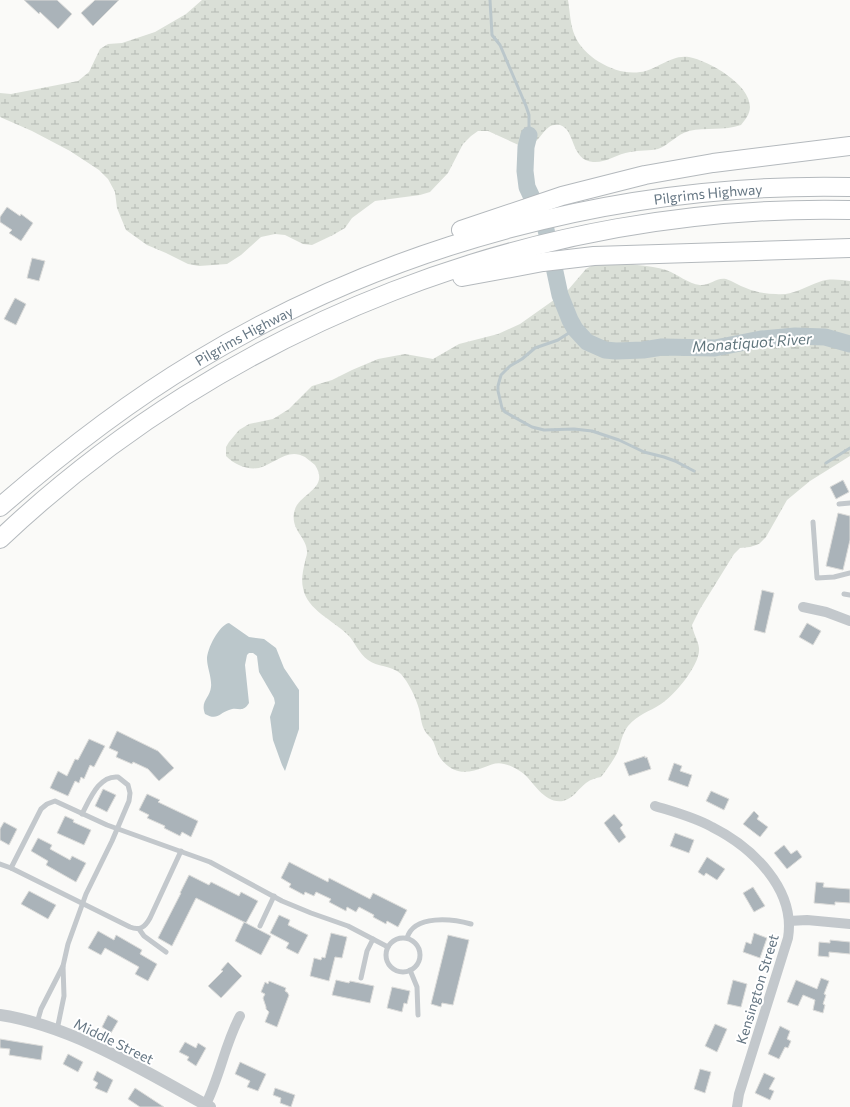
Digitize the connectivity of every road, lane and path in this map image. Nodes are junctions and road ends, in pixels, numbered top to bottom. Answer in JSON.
{"nodes":[{"id":1,"x":850,"y":146,"type":"edge"},
{"id":2,"x":850,"y":187,"type":"edge"},
{"id":3,"x":850,"y":210,"type":"edge"},
{"id":4,"x":519,"y":218,"type":"junction"},
{"id":5,"x":850,"y":248,"type":"edge"},
{"id":6,"x":529,"y":256,"type":"junction"},
{"id":7,"x":850,"y":502,"type":"edge"},
{"id":8,"x":839,"y":504,"type":"dead end"},
{"id":9,"x":0,"y":507,"type":"edge"},
{"id":10,"x":813,"y":522,"type":"dead end"},
{"id":11,"x":0,"y":539,"type":"edge"},
{"id":12,"x":850,"y":573,"type":"edge"},
{"id":13,"x":803,"y":607,"type":"dead end"},
{"id":14,"x":850,"y":621,"type":"edge"},
{"id":15,"x":655,"y":806,"type":"dead end"},
{"id":16,"x":82,"y":814,"type":"junction"},
{"id":17,"x":118,"y":829,"type":"junction"},
{"id":18,"x":181,"y":851,"type":"junction"},
{"id":19,"x":0,"y":864,"type":"edge"},
{"id":20,"x":11,"y":868,"type":"junction"},
{"id":21,"x":274,"y":896,"type":"junction"},
{"id":22,"x":82,"y":903,"type":"junction"},
{"id":23,"x":789,"y":921,"type":"junction"},
{"id":24,"x":471,"y":924,"type":"dead end"},
{"id":25,"x":850,"y":924,"type":"edge"},
{"id":26,"x":260,"y":926,"type":"dead end"},
{"id":27,"x":139,"y":929,"type":"junction"},
{"id":28,"x":406,"y":938,"type":"junction"},
{"id":29,"x":373,"y":939,"type":"junction"},
{"id":30,"x":388,"y":947,"type":"junction"},
{"id":31,"x":166,"y":952,"type":"dead end"},
{"id":32,"x":63,"y":966,"type":"junction"},
{"id":33,"x":410,"y":970,"type":"junction"},
{"id":34,"x":361,"y":978,"type":"dead end"},
{"id":35,"x":418,"y":1014,"type":"dead end"},
{"id":36,"x":0,"y":1015,"type":"edge"},
{"id":37,"x":240,"y":1016,"type":"dead end"},
{"id":38,"x":37,"y":1023,"type":"junction"},
{"id":39,"x":57,"y":1030,"type":"junction"},
{"id":40,"x":208,"y":1106,"type":"edge"},
{"id":41,"x":737,"y":1107,"type":"edge"}],
"edges":[{"from":1,"to":4,"type":"highway"},
{"from":2,"to":4,"type":"highway","name":"Pilgrims Highway"},
{"from":3,"to":6,"type":"highway","name":"Pilgrims Highway"},
{"from":4,"to":9,"type":"highway","name":"Pilgrims Highway"},
{"from":5,"to":6,"type":"highway"},
{"from":6,"to":11,"type":"highway","name":"Pilgrims Highway"},
{"from":7,"to":8,"type":"lane"},
{"from":10,"to":12,"type":"lane"},
{"from":13,"to":14,"type":"street"},
{"from":15,"to":23,"type":"street","name":"Kensington Street"},
{"from":16,"to":17,"type":"lane"},
{"from":16,"to":17,"type":"lane"},
{"from":16,"to":20,"type":"lane"},
{"from":17,"to":18,"type":"lane"},
{"from":17,"to":22,"type":"lane"},
{"from":18,"to":21,"type":"lane"},
{"from":18,"to":27,"type":"lane"},
{"from":19,"to":20,"type":"lane"},
{"from":20,"to":22,"type":"lane"},
{"from":21,"to":26,"type":"lane"},
{"from":21,"to":29,"type":"lane"},
{"from":22,"to":27,"type":"lane"},
{"from":22,"to":32,"type":"lane"},
{"from":23,"to":25,"type":"street"},
{"from":23,"to":41,"type":"street","name":"Kensington Street"},
{"from":24,"to":28,"type":"lane"},
{"from":27,"to":31,"type":"lane"},
{"from":28,"to":30,"type":"lane"},
{"from":28,"to":33,"type":"lane"},
{"from":29,"to":30,"type":"lane"},
{"from":29,"to":34,"type":"lane"},
{"from":30,"to":33,"type":"lane"},
{"from":32,"to":38,"type":"lane"},
{"from":32,"to":39,"type":"lane"},
{"from":33,"to":35,"type":"lane"},
{"from":36,"to":38,"type":"street","name":"Middle Street"},
{"from":37,"to":40,"type":"street"},
{"from":38,"to":39,"type":"street","name":"Middle Street"},
{"from":39,"to":40,"type":"street","name":"Middle Street"}]}
